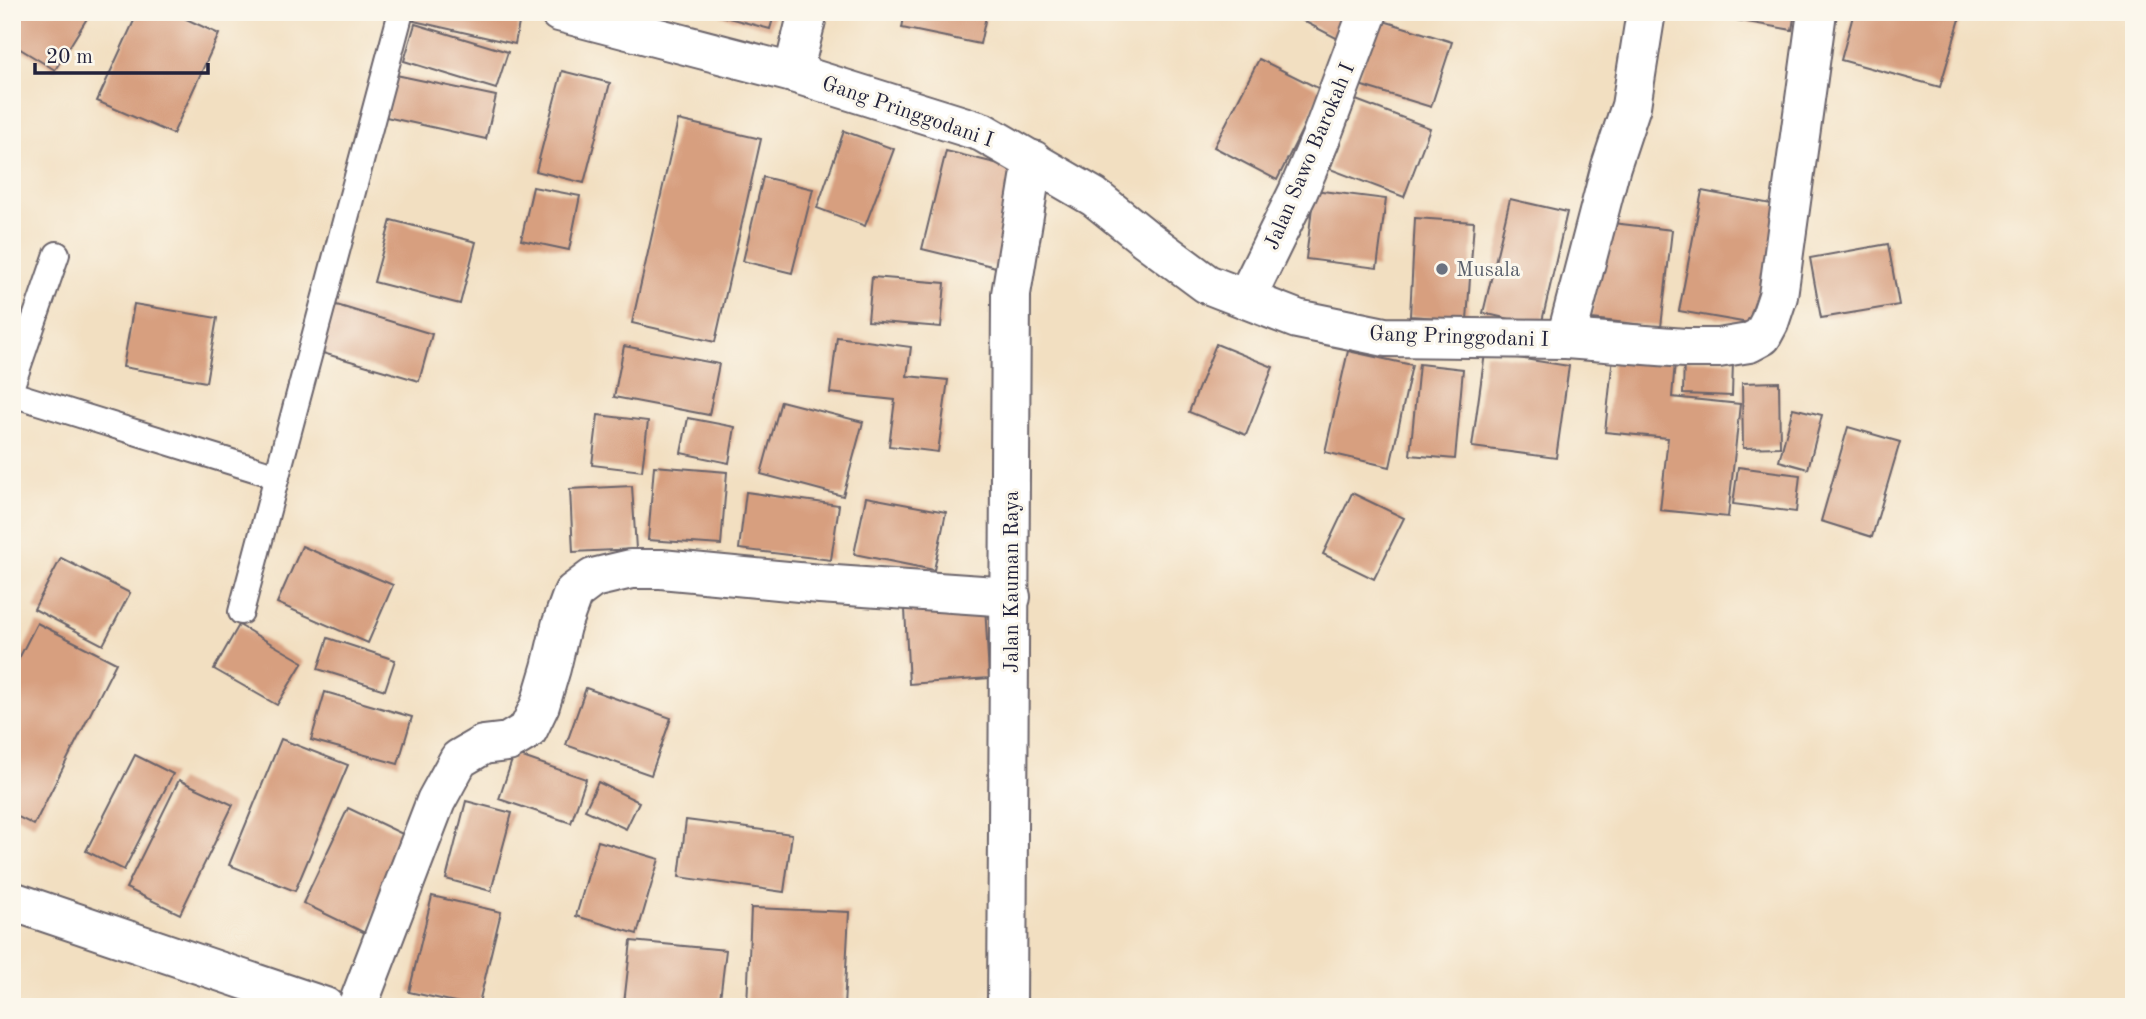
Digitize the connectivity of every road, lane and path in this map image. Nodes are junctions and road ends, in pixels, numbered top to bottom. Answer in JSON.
{"nodes":[{"id":1,"x":401,"y":12,"type":"edge"},
{"id":2,"x":559,"y":12,"type":"edge"},
{"id":3,"x":808,"y":12,"type":"edge"},
{"id":4,"x":1368,"y":12,"type":"edge"},
{"id":5,"x":1646,"y":12,"type":"edge"},
{"id":6,"x":1817,"y":12,"type":"edge"},
{"id":7,"x":793,"y":73,"type":"junction"},
{"id":8,"x":1033,"y":160,"type":"junction"},
{"id":9,"x":57,"y":254,"type":"dead end"},
{"id":10,"x":1247,"y":298,"type":"junction"},
{"id":11,"x":1566,"y":339,"type":"junction"},
{"id":12,"x":12,"y":385,"type":"edge"},
{"id":13,"x":12,"y":394,"type":"edge"},
{"id":14,"x":276,"y":476,"type":"junction"},
{"id":15,"x":1011,"y":597,"type":"junction"},
{"id":16,"x":241,"y":611,"type":"dead end"},
{"id":17,"x":12,"y":901,"type":"edge"},
{"id":18,"x":325,"y":1007,"type":"edge"},
{"id":19,"x":357,"y":1007,"type":"edge"},
{"id":20,"x":1007,"y":1007,"type":"edge"}],
"edges":[{"from":1,"to":14,"type":"lane"},
{"from":2,"to":7,"type":"street","name":"Gang Pringgodani I"},
{"from":3,"to":7,"type":"street"},
{"from":4,"to":10,"type":"street","name":"Jalan Sawo Barokah I"},
{"from":5,"to":11,"type":"street"},
{"from":6,"to":11,"type":"street","name":"Gang Pringgodani I"},
{"from":7,"to":8,"type":"street","name":"Gang Pringgodani I"},
{"from":8,"to":10,"type":"street","name":"Gang Pringgodani I"},
{"from":8,"to":15,"type":"street","name":"Jalan Kauman Raya"},
{"from":9,"to":12,"type":"lane"},
{"from":10,"to":11,"type":"street","name":"Gang Pringgodani I"},
{"from":13,"to":14,"type":"lane"},
{"from":14,"to":16,"type":"lane"},
{"from":15,"to":19,"type":"street"},
{"from":15,"to":20,"type":"street","name":"Jalan Kauman Raya"},
{"from":17,"to":18,"type":"street"}]}
